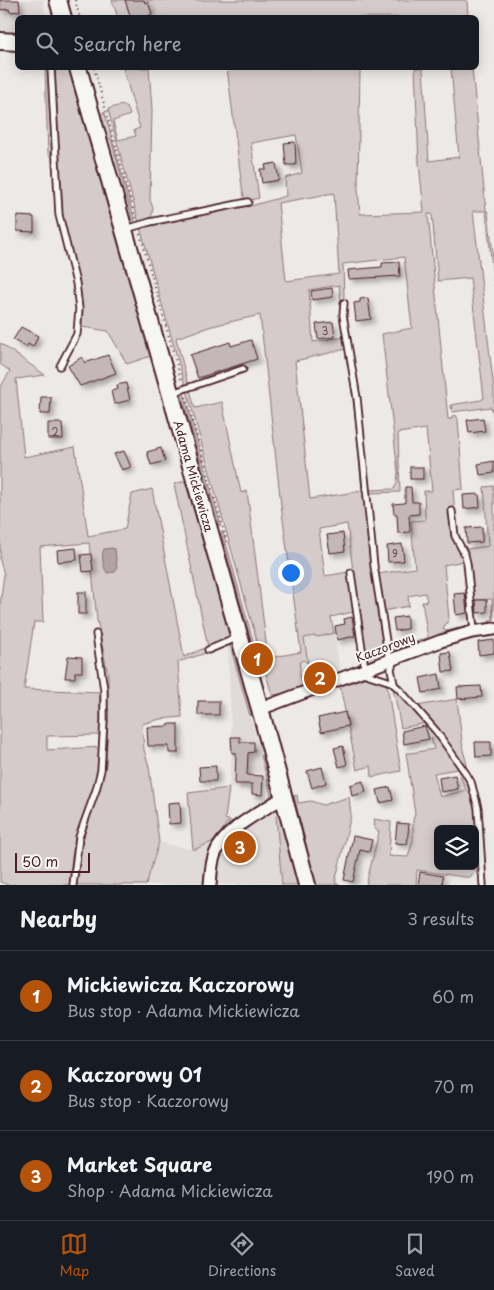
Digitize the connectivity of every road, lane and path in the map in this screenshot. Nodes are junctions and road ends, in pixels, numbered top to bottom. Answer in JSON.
{"nodes":[{"id":1,"x":58,"y":0,"type":"edge"},
{"id":2,"x":75,"y":0,"type":"edge"},
{"id":3,"x":62,"y":15,"type":"edge"},
{"id":4,"x":79,"y":15,"type":"edge"},
{"id":5,"x":0,"y":41,"type":"edge"},
{"id":6,"x":15,"y":42,"type":"edge"},
{"id":7,"x":51,"y":70,"type":"edge"},
{"id":8,"x":79,"y":70,"type":"edge"},
{"id":9,"x":94,"y":70,"type":"edge"},
{"id":10,"x":248,"y":202,"type":"dead end"},
{"id":11,"x":131,"y":228,"type":"junction"},
{"id":12,"x":344,"y":303,"type":"dead end"},
{"id":13,"x":60,"y":366,"type":"dead end"},
{"id":14,"x":244,"y":368,"type":"dead end"},
{"id":15,"x":177,"y":392,"type":"junction"},
{"id":16,"x":452,"y":511,"type":"dead end"},
{"id":17,"x":230,"y":550,"type":"dead end"},
{"id":18,"x":351,"y":573,"type":"dead end"},
{"id":19,"x":494,"y":629,"type":"edge"},
{"id":20,"x":474,"y":632,"type":"junction"},
{"id":21,"x":96,"y":634,"type":"dead end"},
{"id":22,"x":240,"y":637,"type":"junction"},
{"id":23,"x":208,"y":650,"type":"dead end"},
{"id":24,"x":392,"y":659,"type":"junction"},
{"id":25,"x":362,"y":670,"type":"junction"},
{"id":26,"x":394,"y":684,"type":"junction"},
{"id":27,"x":260,"y":709,"type":"junction"},
{"id":28,"x":284,"y":797,"type":"junction"},
{"id":29,"x":73,"y":885,"type":"edge"},
{"id":30,"x":210,"y":885,"type":"edge"},
{"id":31,"x":307,"y":885,"type":"edge"},
{"id":32,"x":483,"y":885,"type":"edge"}],
"edges":[{"from":1,"to":3,"type":"street"},
{"from":2,"to":4,"type":"path"},
{"from":5,"to":6,"type":"street"},
{"from":7,"to":13,"type":"lane"},
{"from":8,"to":11,"type":"street","name":"Adama Mickiewicza"},
{"from":9,"to":11,"type":"path"},
{"from":10,"to":11,"type":"lane"},
{"from":11,"to":15,"type":"street","name":"Adama Mickiewicza"},
{"from":11,"to":15,"type":"path"},
{"from":12,"to":24,"type":"lane"},
{"from":14,"to":15,"type":"lane"},
{"from":15,"to":17,"type":"path"},
{"from":15,"to":22,"type":"street","name":"Adama Mickiewicza"},
{"from":16,"to":20,"type":"lane"},
{"from":18,"to":25,"type":"lane"},
{"from":19,"to":20,"type":"street","name":"Kaczorowy"},
{"from":20,"to":24,"type":"street","name":"Kaczorowy"},
{"from":21,"to":29,"type":"lane"},
{"from":22,"to":23,"type":"lane"},
{"from":22,"to":27,"type":"street","name":"Adama Mickiewicza"},
{"from":24,"to":25,"type":"street","name":"Kaczorowy"},
{"from":24,"to":26,"type":"lane"},
{"from":25,"to":26,"type":"lane"},
{"from":25,"to":27,"type":"street","name":"Kaczorowy"},
{"from":26,"to":32,"type":"lane"},
{"from":27,"to":28,"type":"street","name":"Adama Mickiewicza"},
{"from":28,"to":30,"type":"street"},
{"from":28,"to":31,"type":"street","name":"Adama Mickiewicza"}]}
